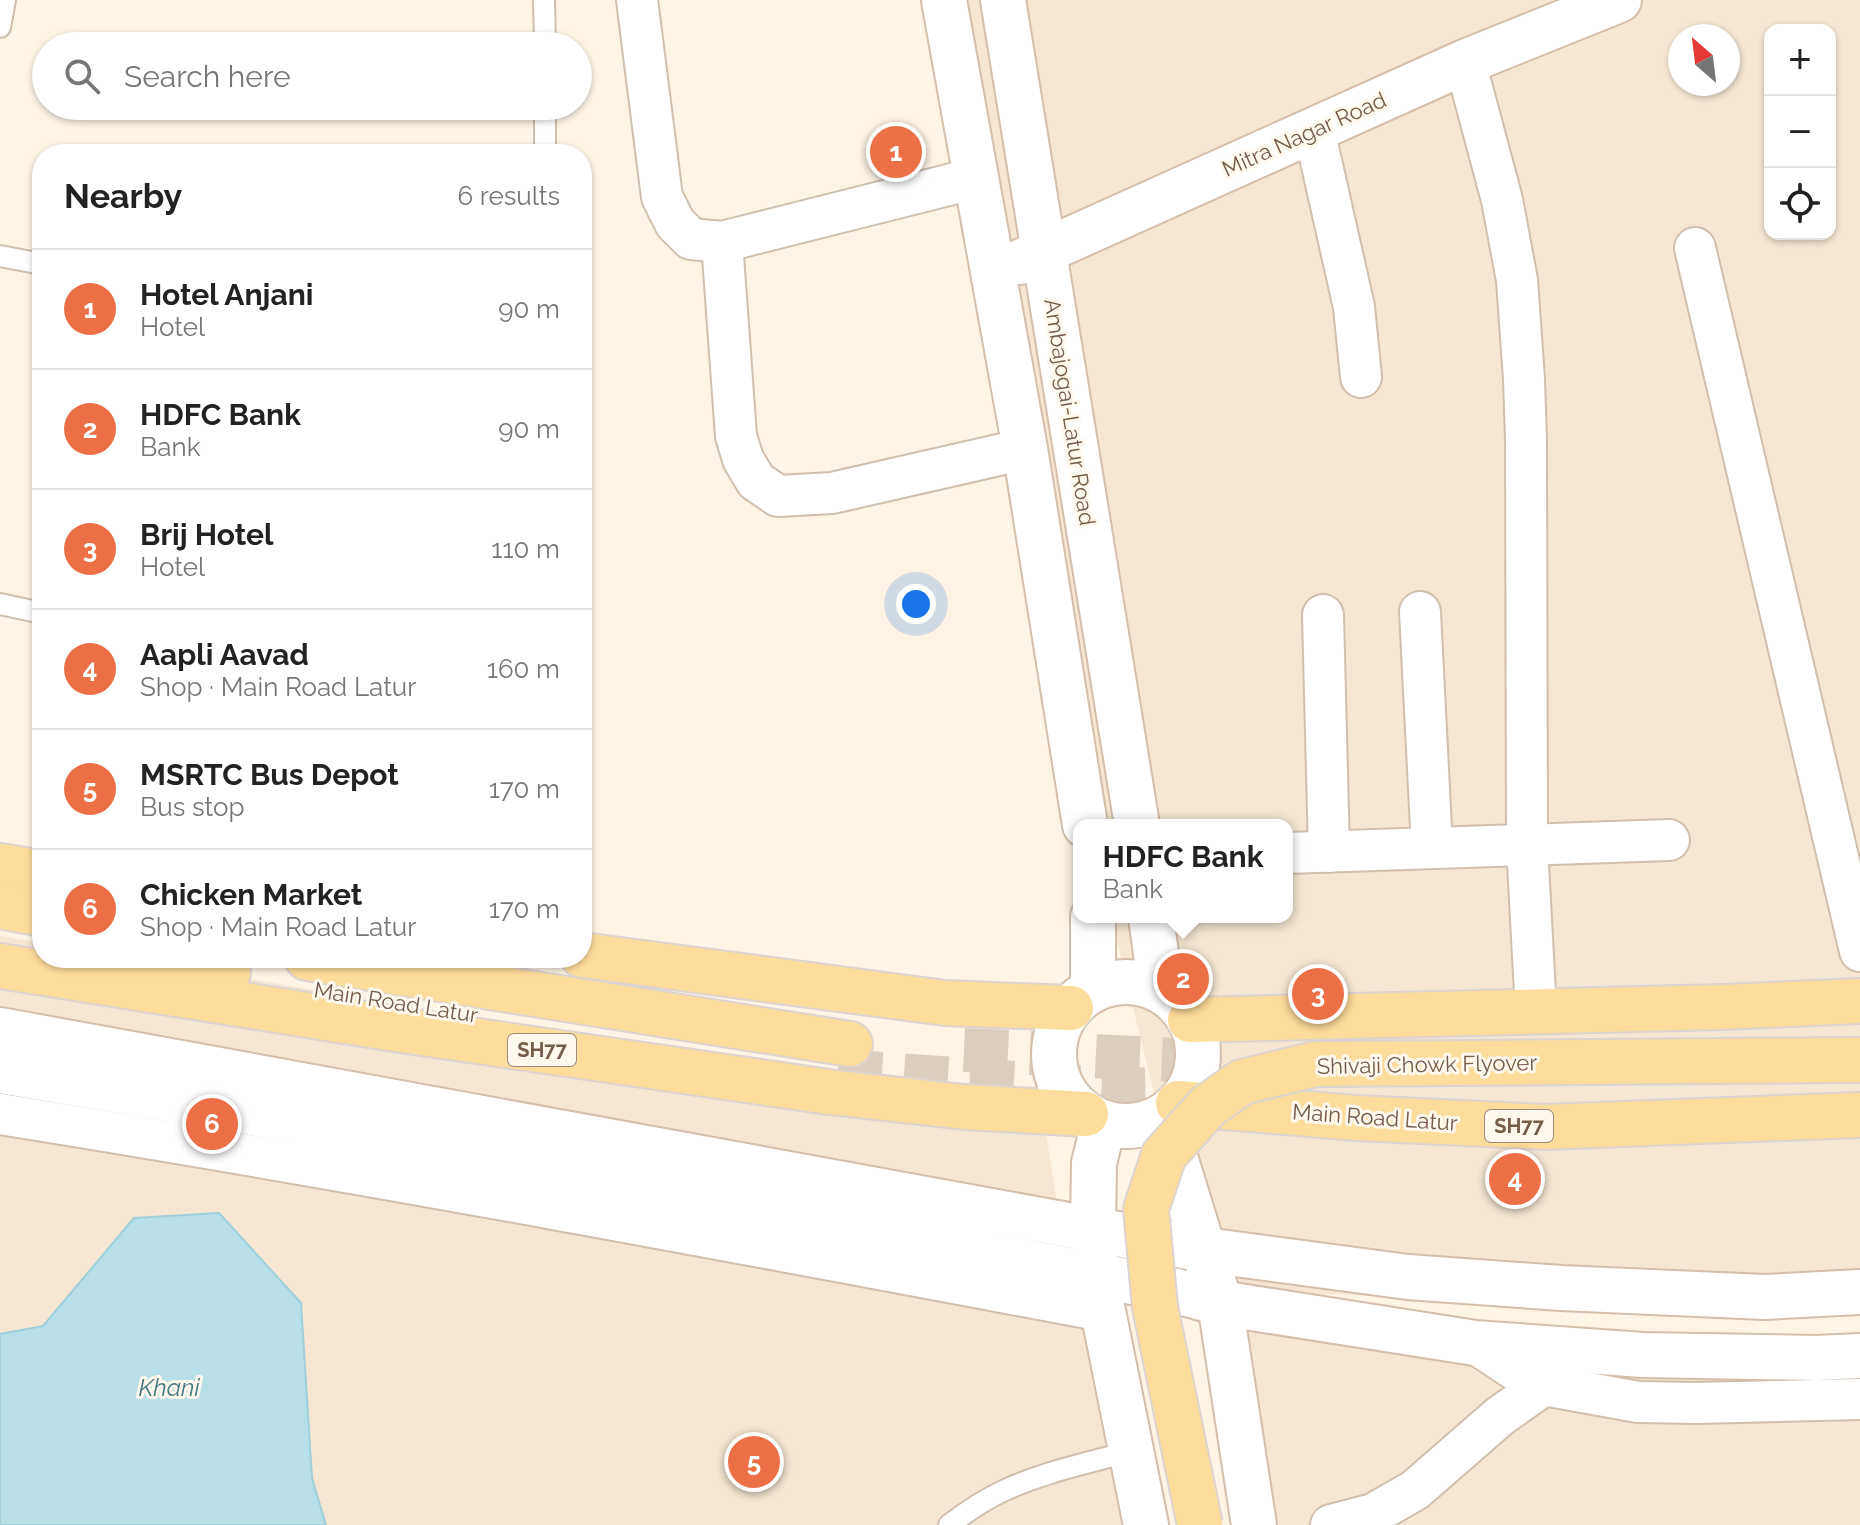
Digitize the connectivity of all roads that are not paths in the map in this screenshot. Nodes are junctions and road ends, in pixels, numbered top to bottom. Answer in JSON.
{"nodes":[{"id":1,"x":5,"y":0,"type":"edge"},
{"id":2,"x":544,"y":0,"type":"edge"},
{"id":3,"x":637,"y":0,"type":"edge"},
{"id":4,"x":944,"y":0,"type":"edge"},
{"id":5,"x":1003,"y":0,"type":"edge"},
{"id":6,"x":1616,"y":0,"type":"edge"},
{"id":7,"x":0,"y":27,"type":"edge"},
{"id":8,"x":545,"y":32,"type":"edge"},
{"id":9,"x":1465,"y":62,"type":"junction"},
{"id":10,"x":545,"y":120,"type":"edge"},
{"id":11,"x":1314,"y":130,"type":"junction"},
{"id":12,"x":545,"y":144,"type":"edge"},
{"id":13,"x":976,"y":178,"type":"junction"},
{"id":14,"x":722,"y":242,"type":"junction"},
{"id":15,"x":1695,"y":248,"type":"dead end"},
{"id":16,"x":1044,"y":251,"type":"junction"},
{"id":17,"x":0,"y":256,"type":"edge"},
{"id":18,"x":32,"y":262,"type":"edge"},
{"id":19,"x":993,"y":275,"type":"junction"},
{"id":20,"x":1361,"y":377,"type":"dead end"},
{"id":21,"x":1025,"y":449,"type":"junction"},
{"id":22,"x":0,"y":604,"type":"edge"},
{"id":23,"x":32,"y":611,"type":"edge"},
{"id":24,"x":1420,"y":612,"type":"dead end"},
{"id":25,"x":1323,"y":615,"type":"dead end"},
{"id":26,"x":1084,"y":819,"type":"edge"},
{"id":27,"x":1136,"y":819,"type":"edge"},
{"id":28,"x":1669,"y":840,"type":"dead end"},
{"id":29,"x":1527,"y":845,"type":"junction"},
{"id":30,"x":1432,"y":848,"type":"junction"},
{"id":31,"x":1329,"y":852,"type":"junction"},
{"id":32,"x":1293,"y":853,"type":"edge"},
{"id":33,"x":0,"y":866,"type":"edge"},
{"id":34,"x":32,"y":871,"type":"edge"},
{"id":35,"x":0,"y":906,"type":"edge"},
{"id":36,"x":32,"y":912,"type":"edge"},
{"id":37,"x":1092,"y":923,"type":"edge"},
{"id":38,"x":1153,"y":923,"type":"edge"},
{"id":39,"x":0,"y":933,"type":"edge"},
{"id":40,"x":32,"y":938,"type":"edge"},
{"id":41,"x":1860,"y":951,"type":"edge"},
{"id":42,"x":592,"y":956,"type":"edge"},
{"id":43,"x":0,"y":966,"type":"edge"},
{"id":44,"x":201,"y":968,"type":"edge"},
{"id":45,"x":361,"y":968,"type":"edge"},
{"id":46,"x":1082,"y":999,"type":"junction"},
{"id":47,"x":1860,"y":1001,"type":"edge"},
{"id":48,"x":1176,"y":1005,"type":"junction"},
{"id":49,"x":1536,"y":1012,"type":"junction"},
{"id":50,"x":0,"y":1030,"type":"edge"},
{"id":51,"x":1860,"y":1060,"type":"edge"},
{"id":52,"x":0,"y":1071,"type":"edge"},
{"id":53,"x":1170,"y":1109,"type":"junction"},
{"id":54,"x":0,"y":1114,"type":"edge"},
{"id":55,"x":1860,"y":1115,"type":"edge"},
{"id":56,"x":1095,"y":1118,"type":"junction"},
{"id":57,"x":1093,"y":1228,"type":"junction"},
{"id":58,"x":1205,"y":1250,"type":"junction"},
{"id":59,"x":1860,"y":1292,"type":"edge"},
{"id":60,"x":1100,"y":1293,"type":"junction"},
{"id":61,"x":1220,"y":1303,"type":"junction"},
{"id":62,"x":1475,"y":1343,"type":"junction"},
{"id":63,"x":1860,"y":1356,"type":"edge"},
{"id":64,"x":1544,"y":1385,"type":"junction"},
{"id":65,"x":1860,"y":1399,"type":"edge"},
{"id":66,"x":1131,"y":1451,"type":"junction"},
{"id":67,"x":949,"y":1525,"type":"edge"},
{"id":68,"x":1146,"y":1525,"type":"edge"},
{"id":69,"x":1200,"y":1525,"type":"edge"},
{"id":70,"x":1254,"y":1525,"type":"edge"},
{"id":71,"x":1331,"y":1525,"type":"edge"}],
"edges":[{"from":1,"to":7,"type":"lane"},
{"from":2,"to":8,"type":"lane"},
{"from":3,"to":14,"type":"street"},
{"from":4,"to":13,"type":"street"},
{"from":5,"to":16,"type":"street","name":"Ambajogai-Latur Road"},
{"from":6,"to":9,"type":"street","name":"Mitra Nagar Road"},
{"from":9,"to":11,"type":"street","name":"Mitra Nagar Road"},
{"from":9,"to":29,"type":"street"},
{"from":10,"to":12,"type":"lane"},
{"from":11,"to":16,"type":"street","name":"Mitra Nagar Road"},
{"from":11,"to":20,"type":"street"},
{"from":13,"to":14,"type":"street"},
{"from":13,"to":19,"type":"street"},
{"from":14,"to":21,"type":"street"},
{"from":15,"to":41,"type":"street"},
{"from":16,"to":19,"type":"street","name":"Mitra Nagar Road"},
{"from":16,"to":27,"type":"street","name":"Ambajogai-Latur Road"},
{"from":17,"to":18,"type":"lane"},
{"from":19,"to":21,"type":"street"},
{"from":21,"to":26,"type":"street"},
{"from":22,"to":23,"type":"lane"},
{"from":24,"to":30,"type":"street"},
{"from":25,"to":31,"type":"street"},
{"from":28,"to":29,"type":"street"},
{"from":29,"to":30,"type":"street"},
{"from":29,"to":49,"type":"street"},
{"from":30,"to":31,"type":"street"},
{"from":31,"to":32,"type":"street"},
{"from":33,"to":34,"type":"main road"},
{"from":35,"to":36,"type":"main road"},
{"from":37,"to":46,"type":"street"},
{"from":38,"to":48,"type":"street"},
{"from":39,"to":40,"type":"main road"},
{"from":42,"to":46,"type":"main road"},
{"from":43,"to":56,"type":"main road","number":"SH77"},
{"from":44,"to":45,"type":"main road","name":"Main Road Latur","number":"SH77"},
{"from":46,"to":48,"type":"street"},
{"from":46,"to":56,"type":"street"},
{"from":47,"to":49,"type":"main road"},
{"from":48,"to":49,"type":"main road"},
{"from":48,"to":53,"type":"street"},
{"from":50,"to":57,"type":"street"},
{"from":51,"to":69,"type":"main road","name":"Shivaji Chowk Flyover","bridge":true},
{"from":52,"to":60,"type":"street"},
{"from":53,"to":55,"type":"main road","name":"Main Road Latur","number":"SH77"},
{"from":53,"to":56,"type":"street"},
{"from":53,"to":58,"type":"street"},
{"from":54,"to":60,"type":"street"},
{"from":56,"to":57,"type":"street"},
{"from":57,"to":58,"type":"street"},
{"from":57,"to":60,"type":"street"},
{"from":58,"to":59,"type":"street"},
{"from":58,"to":61,"type":"street"},
{"from":60,"to":61,"type":"street"},
{"from":60,"to":66,"type":"street"},
{"from":61,"to":62,"type":"street"},
{"from":61,"to":70,"type":"street"},
{"from":62,"to":63,"type":"street"},
{"from":62,"to":64,"type":"street"},
{"from":64,"to":65,"type":"street"},
{"from":64,"to":71,"type":"street"},
{"from":66,"to":67,"type":"lane"},
{"from":66,"to":68,"type":"street"}]}
